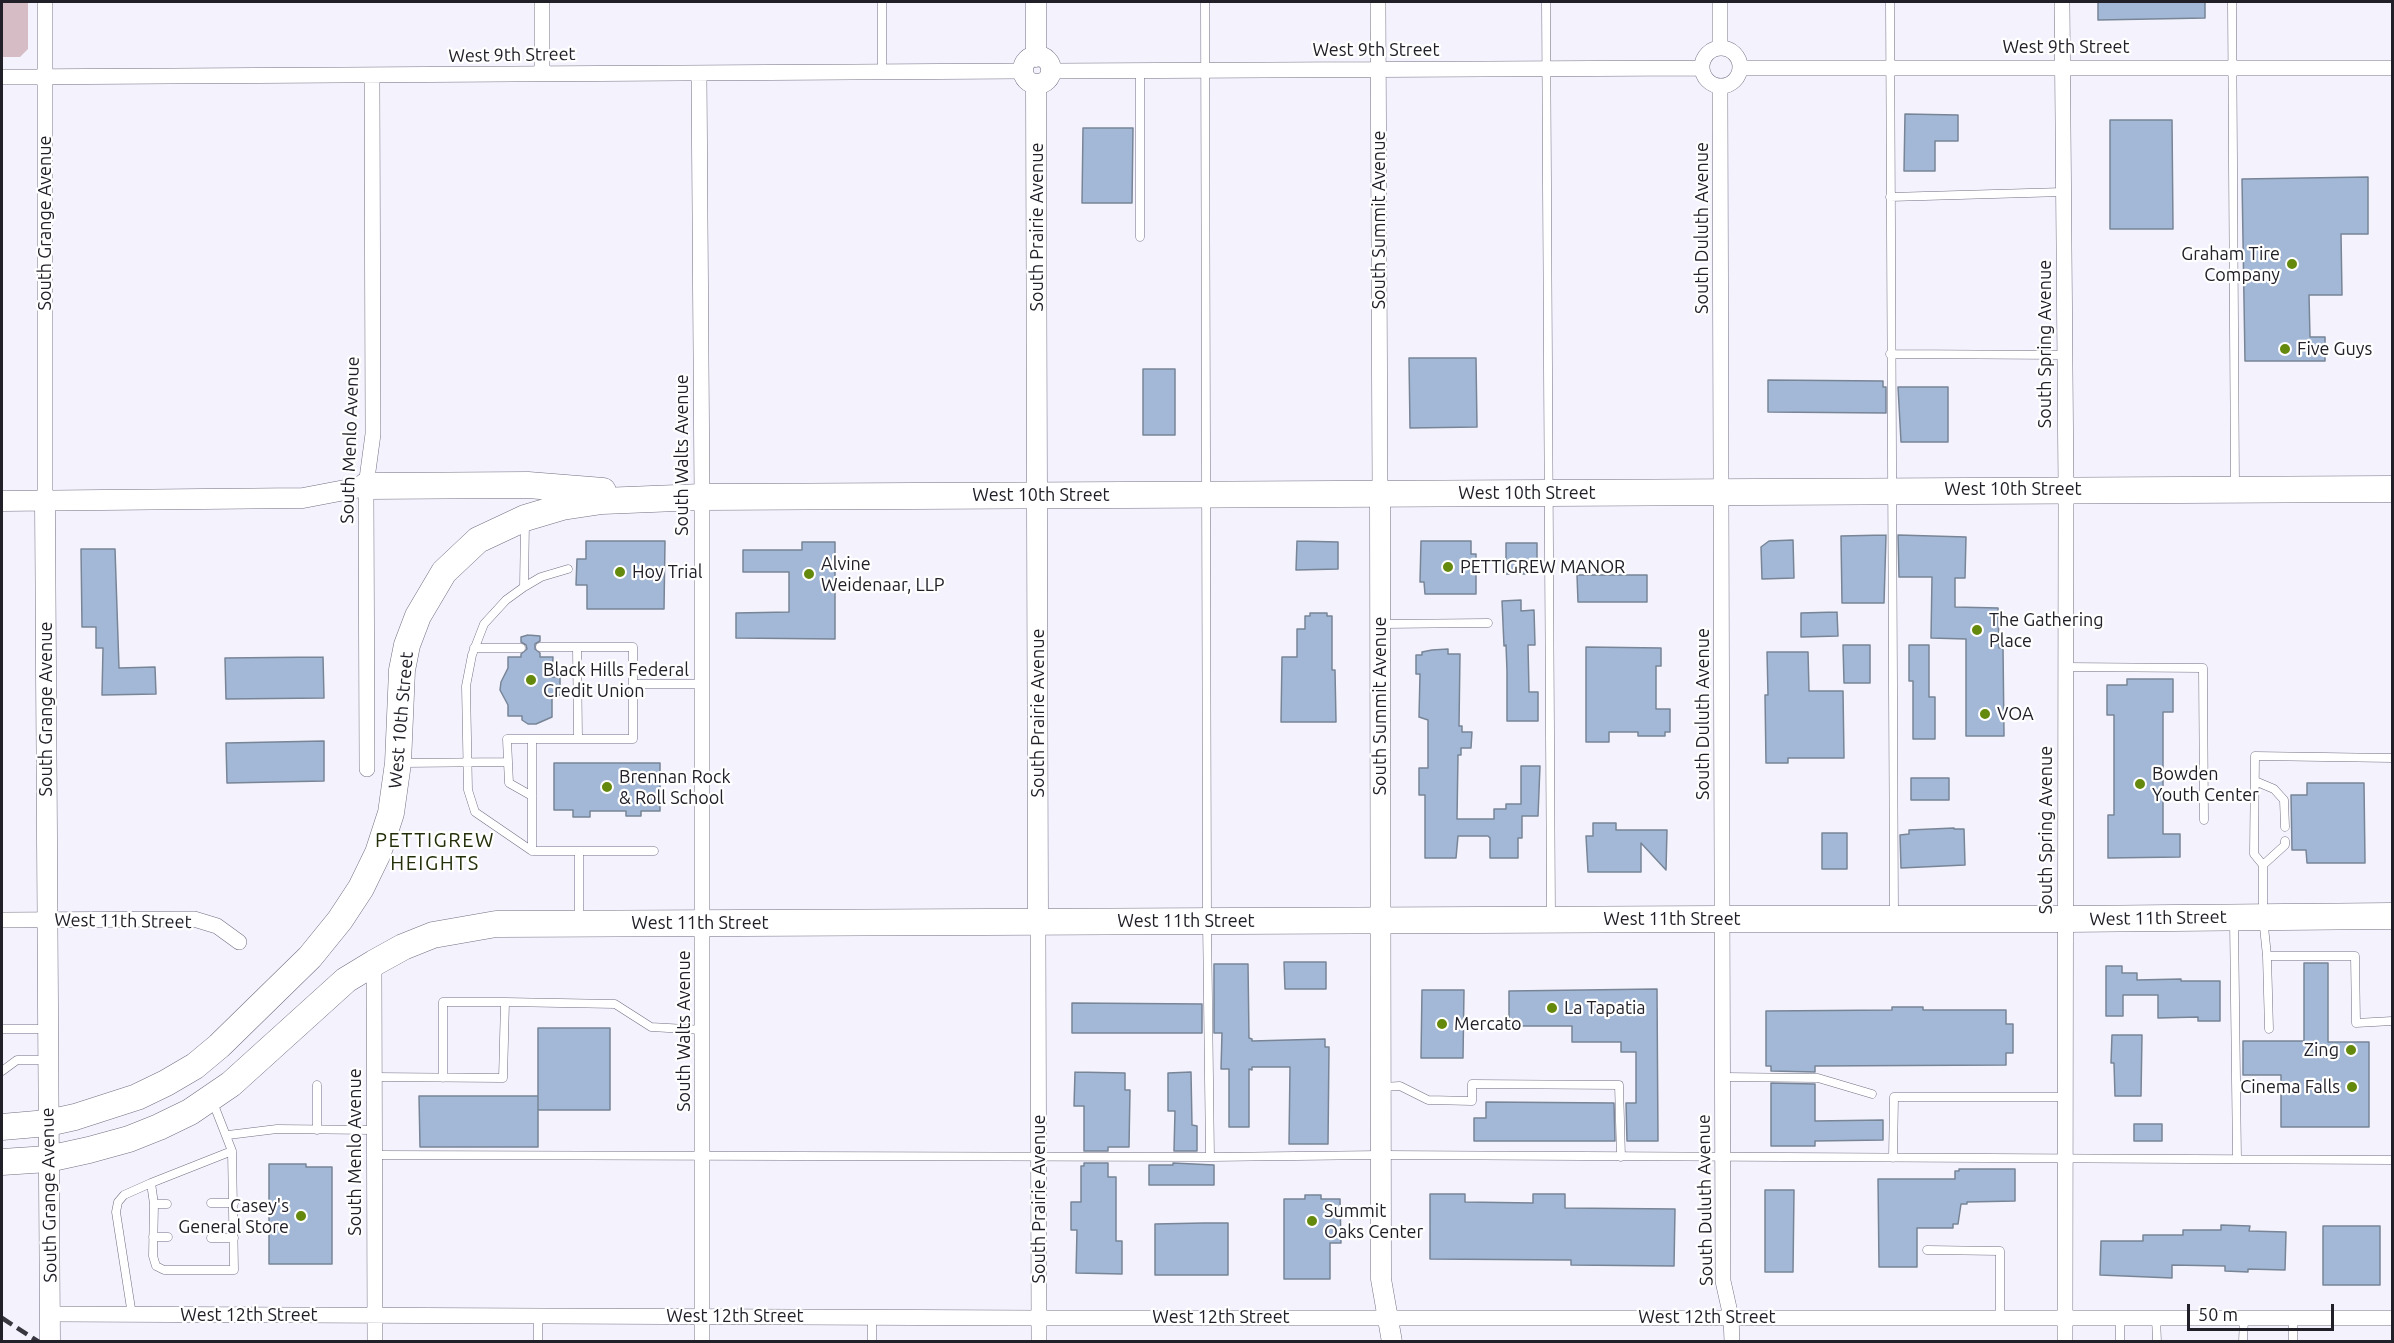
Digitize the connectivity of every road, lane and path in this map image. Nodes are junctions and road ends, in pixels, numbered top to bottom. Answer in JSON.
{"nodes":[{"id":1,"x":45,"y":2,"type":"edge"},
{"id":2,"x":542,"y":2,"type":"edge"},
{"id":3,"x":882,"y":2,"type":"edge"},
{"id":4,"x":1036,"y":2,"type":"edge"},
{"id":5,"x":1205,"y":2,"type":"edge"},
{"id":6,"x":1378,"y":2,"type":"edge"},
{"id":7,"x":1546,"y":2,"type":"edge"},
{"id":8,"x":1720,"y":2,"type":"edge"},
{"id":9,"x":1890,"y":2,"type":"edge"},
{"id":10,"x":2062,"y":2,"type":"edge"},
{"id":11,"x":2232,"y":2,"type":"edge"},
{"id":12,"x":1720,"y":48,"type":"junction"},
{"id":13,"x":1890,"y":67,"type":"junction"},
{"id":14,"x":2062,"y":67,"type":"junction"},
{"id":15,"x":2232,"y":67,"type":"junction"},
{"id":16,"x":1702,"y":68,"type":"junction"},
{"id":17,"x":1740,"y":68,"type":"junction"},
{"id":18,"x":2392,"y":68,"type":"edge"},
{"id":19,"x":1546,"y":69,"type":"junction"},
{"id":20,"x":1140,"y":70,"type":"junction"},
{"id":21,"x":1205,"y":70,"type":"junction"},
{"id":22,"x":1378,"y":70,"type":"junction"},
{"id":23,"x":1036,"y":71,"type":"junction"},
{"id":24,"x":882,"y":72,"type":"junction"},
{"id":25,"x":699,"y":73,"type":"junction"},
{"id":26,"x":542,"y":74,"type":"junction"},
{"id":27,"x":372,"y":76,"type":"junction"},
{"id":28,"x":2,"y":77,"type":"edge"},
{"id":29,"x":45,"y":77,"type":"junction"},
{"id":30,"x":1720,"y":86,"type":"junction"},
{"id":31,"x":2063,"y":192,"type":"junction"},
{"id":32,"x":1890,"y":197,"type":"junction"},
{"id":33,"x":1140,"y":237,"type":"dead end"},
{"id":34,"x":1890,"y":354,"type":"junction"},
{"id":35,"x":2064,"y":355,"type":"junction"},
{"id":36,"x":366,"y":486,"type":"junction"},
{"id":37,"x":2066,"y":489,"type":"junction"},
{"id":38,"x":2235,"y":489,"type":"junction"},
{"id":39,"x":2392,"y":489,"type":"edge"},
{"id":40,"x":1890,"y":490,"type":"junction"},
{"id":41,"x":1722,"y":492,"type":"junction"},
{"id":42,"x":1548,"y":493,"type":"junction"},
{"id":43,"x":1380,"y":494,"type":"junction"},
{"id":44,"x":1038,"y":495,"type":"junction"},
{"id":45,"x":1207,"y":495,"type":"junction"},
{"id":46,"x":702,"y":497,"type":"junction"},
{"id":47,"x":2,"y":501,"type":"edge"},
{"id":48,"x":45,"y":501,"type":"junction"},
{"id":49,"x":525,"y":518,"type":"junction"},
{"id":50,"x":568,"y":569,"type":"dead end"},
{"id":51,"x":524,"y":587,"type":"junction"},
{"id":52,"x":1488,"y":623,"type":"dead end"},
{"id":53,"x":1380,"y":624,"type":"junction"},
{"id":54,"x":474,"y":648,"type":"junction"},
{"id":55,"x":521,"y":648,"type":"dead end"},
{"id":56,"x":540,"y":648,"type":"dead end"},
{"id":57,"x":577,"y":648,"type":"junction"},
{"id":58,"x":2065,"y":667,"type":"junction"},
{"id":59,"x":633,"y":684,"type":"junction"},
{"id":60,"x":703,"y":684,"type":"junction"},
{"id":61,"x":532,"y":739,"type":"junction"},
{"id":62,"x":578,"y":739,"type":"junction"},
{"id":63,"x":2392,"y":758,"type":"edge"},
{"id":64,"x":508,"y":762,"type":"junction"},
{"id":65,"x":398,"y":763,"type":"junction"},
{"id":66,"x":468,"y":763,"type":"junction"},
{"id":67,"x":367,"y":769,"type":"dead end"},
{"id":68,"x":2255,"y":781,"type":"junction"},
{"id":69,"x":532,"y":796,"type":"junction"},
{"id":70,"x":2204,"y":820,"type":"dead end"},
{"id":71,"x":2285,"y":827,"type":"dead end"},
{"id":72,"x":2285,"y":841,"type":"dead end"},
{"id":73,"x":532,"y":851,"type":"junction"},
{"id":74,"x":579,"y":851,"type":"junction"},
{"id":75,"x":654,"y":851,"type":"dead end"},
{"id":76,"x":2263,"y":865,"type":"junction"},
{"id":77,"x":2392,"y":916,"type":"edge"},
{"id":78,"x":2263,"y":917,"type":"junction"},
{"id":79,"x":2234,"y":918,"type":"junction"},
{"id":80,"x":1722,"y":919,"type":"junction"},
{"id":81,"x":1894,"y":919,"type":"junction"},
{"id":82,"x":2,"y":920,"type":"edge"},
{"id":83,"x":47,"y":920,"type":"junction"},
{"id":84,"x":1380,"y":920,"type":"junction"},
{"id":85,"x":1551,"y":920,"type":"junction"},
{"id":86,"x":2065,"y":920,"type":"junction"},
{"id":87,"x":1207,"y":921,"type":"junction"},
{"id":88,"x":1038,"y":922,"type":"junction"},
{"id":89,"x":579,"y":923,"type":"junction"},
{"id":90,"x":703,"y":923,"type":"junction"},
{"id":91,"x":240,"y":942,"type":"dead end"},
{"id":92,"x":2267,"y":956,"type":"junction"},
{"id":93,"x":374,"y":963,"type":"junction"},
{"id":94,"x":505,"y":1002,"type":"junction"},
{"id":95,"x":2392,"y":1021,"type":"edge"},
{"id":96,"x":2,"y":1029,"type":"edge"},
{"id":97,"x":47,"y":1029,"type":"junction"},
{"id":98,"x":2269,"y":1029,"type":"dead end"},
{"id":99,"x":703,"y":1030,"type":"junction"},
{"id":100,"x":48,"y":1060,"type":"junction"},
{"id":101,"x":2,"y":1071,"type":"edge"},
{"id":102,"x":374,"y":1077,"type":"junction"},
{"id":103,"x":1723,"y":1077,"type":"junction"},
{"id":104,"x":443,"y":1078,"type":"junction"},
{"id":105,"x":317,"y":1085,"type":"dead end"},
{"id":106,"x":1381,"y":1087,"type":"junction"},
{"id":107,"x":1872,"y":1094,"type":"dead end"},
{"id":108,"x":211,"y":1097,"type":"junction"},
{"id":109,"x":2065,"y":1097,"type":"junction"},
{"id":110,"x":48,"y":1123,"type":"junction"},
{"id":111,"x":2,"y":1127,"type":"edge"},
{"id":112,"x":317,"y":1130,"type":"junction"},
{"id":113,"x":374,"y":1130,"type":"junction"},
{"id":114,"x":228,"y":1135,"type":"junction"},
{"id":115,"x":232,"y":1151,"type":"junction"},
{"id":116,"x":374,"y":1155,"type":"junction"},
{"id":117,"x":704,"y":1155,"type":"junction"},
{"id":118,"x":1381,"y":1155,"type":"junction"},
{"id":119,"x":1039,"y":1156,"type":"junction"},
{"id":120,"x":1210,"y":1157,"type":"junction"},
{"id":121,"x":1621,"y":1157,"type":"junction"},
{"id":122,"x":1723,"y":1157,"type":"junction"},
{"id":123,"x":1893,"y":1158,"type":"junction"},
{"id":124,"x":2065,"y":1158,"type":"junction"},
{"id":125,"x":48,"y":1159,"type":"junction"},
{"id":126,"x":2237,"y":1159,"type":"junction"},
{"id":127,"x":2392,"y":1160,"type":"edge"},
{"id":128,"x":2,"y":1162,"type":"edge"},
{"id":129,"x":151,"y":1183,"type":"junction"},
{"id":130,"x":211,"y":1203,"type":"dead end"},
{"id":131,"x":234,"y":1203,"type":"junction"},
{"id":132,"x":154,"y":1204,"type":"junction"},
{"id":133,"x":167,"y":1204,"type":"dead end"},
{"id":134,"x":153,"y":1238,"type":"junction"},
{"id":135,"x":168,"y":1238,"type":"dead end"},
{"id":136,"x":211,"y":1238,"type":"dead end"},
{"id":137,"x":234,"y":1238,"type":"junction"},
{"id":138,"x":1927,"y":1250,"type":"dead end"},
{"id":139,"x":50,"y":1314,"type":"junction"},
{"id":140,"x":132,"y":1315,"type":"junction"},
{"id":141,"x":375,"y":1315,"type":"junction"},
{"id":142,"x":538,"y":1315,"type":"junction"},
{"id":143,"x":703,"y":1315,"type":"junction"},
{"id":144,"x":872,"y":1317,"type":"junction"},
{"id":145,"x":1388,"y":1317,"type":"junction"},
{"id":146,"x":1731,"y":1317,"type":"junction"},
{"id":147,"x":2156,"y":1317,"type":"junction"},
{"id":148,"x":1039,"y":1318,"type":"junction"},
{"id":149,"x":2000,"y":1318,"type":"junction"},
{"id":150,"x":2065,"y":1318,"type":"junction"},
{"id":151,"x":2120,"y":1318,"type":"junction"},
{"id":152,"x":2244,"y":1318,"type":"junction"},
{"id":153,"x":2293,"y":1318,"type":"junction"},
{"id":154,"x":2392,"y":1318,"type":"edge"},
{"id":155,"x":50,"y":1341,"type":"edge"},
{"id":156,"x":375,"y":1341,"type":"edge"},
{"id":157,"x":538,"y":1341,"type":"edge"},
{"id":158,"x":702,"y":1341,"type":"edge"},
{"id":159,"x":872,"y":1341,"type":"edge"},
{"id":160,"x":1039,"y":1341,"type":"edge"},
{"id":161,"x":1392,"y":1341,"type":"edge"},
{"id":162,"x":1732,"y":1341,"type":"edge"},
{"id":163,"x":2065,"y":1341,"type":"edge"},
{"id":164,"x":2120,"y":1341,"type":"edge"},
{"id":165,"x":2157,"y":1341,"type":"edge"},
{"id":166,"x":2243,"y":1341,"type":"edge"},
{"id":167,"x":2293,"y":1341,"type":"edge"}],
"edges":[{"from":1,"to":29,"type":"street","name":"South Grange Avenue"},
{"from":2,"to":26,"type":"street"},
{"from":3,"to":24,"type":"lane"},
{"from":4,"to":23,"type":"street","name":"South Prairie Avenue"},
{"from":5,"to":21,"type":"lane"},
{"from":6,"to":22,"type":"street","name":"South Summit Avenue"},
{"from":7,"to":19,"type":"lane"},
{"from":8,"to":12,"type":"street"},
{"from":9,"to":13,"type":"lane"},
{"from":10,"to":14,"type":"street","name":"South Spring Avenue"},
{"from":11,"to":15,"type":"lane"},
{"from":12,"to":16,"type":"street"},
{"from":12,"to":17,"type":"street"},
{"from":13,"to":14,"type":"street","name":"West 9th Street"},
{"from":13,"to":17,"type":"street","name":"West 9th Street"},
{"from":13,"to":32,"type":"lane"},
{"from":14,"to":15,"type":"street","name":"West 9th Street"},
{"from":14,"to":31,"type":"street","name":"South Spring Avenue"},
{"from":15,"to":18,"type":"street","name":"West 9th Street"},
{"from":15,"to":38,"type":"lane"},
{"from":16,"to":19,"type":"street","name":"West 9th Street"},
{"from":16,"to":30,"type":"street"},
{"from":17,"to":30,"type":"street"},
{"from":19,"to":22,"type":"street","name":"West 9th Street"},
{"from":19,"to":42,"type":"lane"},
{"from":20,"to":21,"type":"street","name":"West 9th Street"},
{"from":20,"to":23,"type":"street","name":"West 9th Street"},
{"from":20,"to":33,"type":"lane"},
{"from":21,"to":22,"type":"street","name":"West 9th Street"},
{"from":21,"to":45,"type":"lane"},
{"from":22,"to":43,"type":"street","name":"South Summit Avenue"},
{"from":23,"to":24,"type":"street","name":"West 9th Street"},
{"from":23,"to":44,"type":"street","name":"South Prairie Avenue"},
{"from":24,"to":25,"type":"street","name":"West 9th Street"},
{"from":25,"to":26,"type":"street","name":"West 9th Street"},
{"from":25,"to":46,"type":"street","name":"South Walts Avenue"},
{"from":26,"to":27,"type":"street","name":"West 9th Street"},
{"from":27,"to":29,"type":"street","name":"West 9th Street"},
{"from":27,"to":36,"type":"street","name":"South Menlo Avenue"},
{"from":28,"to":29,"type":"street","name":"West 9th Street"},
{"from":29,"to":48,"type":"street","name":"South Grange Avenue"},
{"from":30,"to":41,"type":"street","name":"South Duluth Avenue"},
{"from":31,"to":32,"type":"lane"},
{"from":31,"to":35,"type":"street","name":"South Spring Avenue"},
{"from":32,"to":34,"type":"lane"},
{"from":34,"to":35,"type":"lane"},
{"from":34,"to":40,"type":"lane"},
{"from":35,"to":37,"type":"street","name":"South Spring Avenue"},
{"from":36,"to":46,"type":"main road"},
{"from":36,"to":48,"type":"street"},
{"from":36,"to":67,"type":"street","name":"South Menlo Avenue"},
{"from":37,"to":38,"type":"main road","name":"West 10th Street"},
{"from":37,"to":40,"type":"main road","name":"West 10th Street"},
{"from":37,"to":58,"type":"street","name":"South Spring Avenue"},
{"from":38,"to":39,"type":"main road","name":"West 10th Street"},
{"from":40,"to":41,"type":"main road","name":"West 10th Street"},
{"from":40,"to":81,"type":"lane"},
{"from":41,"to":42,"type":"main road","name":"West 10th Street"},
{"from":41,"to":80,"type":"street","name":"South Duluth Avenue"},
{"from":42,"to":43,"type":"main road","name":"West 10th Street"},
{"from":42,"to":85,"type":"lane"},
{"from":43,"to":45,"type":"main road","name":"West 10th Street"},
{"from":43,"to":53,"type":"street","name":"South Summit Avenue"},
{"from":44,"to":45,"type":"main road","name":"West 10th Street"},
{"from":44,"to":46,"type":"main road","name":"West 10th Street"},
{"from":44,"to":88,"type":"street","name":"South Prairie Avenue"},
{"from":45,"to":87,"type":"lane"},
{"from":46,"to":49,"type":"main road","name":"West 10th Street"},
{"from":46,"to":60,"type":"street","name":"South Walts Avenue"},
{"from":47,"to":48,"type":"street"},
{"from":48,"to":83,"type":"street","name":"South Grange Avenue"},
{"from":49,"to":51,"type":"lane"},
{"from":49,"to":65,"type":"main road","name":"West 10th Street"},
{"from":50,"to":51,"type":"lane"},
{"from":51,"to":54,"type":"lane"},
{"from":52,"to":53,"type":"lane"},
{"from":53,"to":84,"type":"street","name":"South Summit Avenue"},
{"from":54,"to":55,"type":"lane"},
{"from":54,"to":66,"type":"lane"},
{"from":56,"to":57,"type":"lane"},
{"from":57,"to":59,"type":"lane"},
{"from":57,"to":62,"type":"lane"},
{"from":58,"to":70,"type":"lane"},
{"from":58,"to":86,"type":"street","name":"South Spring Avenue"},
{"from":59,"to":60,"type":"lane"},
{"from":59,"to":62,"type":"lane"},
{"from":60,"to":90,"type":"street","name":"South Walts Avenue"},
{"from":61,"to":62,"type":"lane"},
{"from":61,"to":64,"type":"lane"},
{"from":61,"to":69,"type":"lane"},
{"from":63,"to":68,"type":"lane"},
{"from":64,"to":66,"type":"lane"},
{"from":64,"to":69,"type":"lane"},
{"from":65,"to":66,"type":"lane"},
{"from":65,"to":110,"type":"main road","name":"West 10th Street"},
{"from":66,"to":73,"type":"lane"},
{"from":68,"to":71,"type":"lane"},
{"from":68,"to":76,"type":"lane"},
{"from":69,"to":73,"type":"lane"},
{"from":72,"to":76,"type":"lane"},
{"from":73,"to":74,"type":"lane"},
{"from":74,"to":75,"type":"lane"},
{"from":74,"to":89,"type":"lane"},
{"from":76,"to":78,"type":"lane"},
{"from":77,"to":78,"type":"main road","name":"West 11th Street"},
{"from":78,"to":79,"type":"main road","name":"West 11th Street"},
{"from":78,"to":92,"type":"lane"},
{"from":79,"to":86,"type":"main road","name":"West 11th Street"},
{"from":79,"to":126,"type":"lane"},
{"from":80,"to":81,"type":"main road","name":"West 11th Street"},
{"from":80,"to":85,"type":"main road","name":"West 11th Street"},
{"from":80,"to":103,"type":"street","name":"South Duluth Avenue"},
{"from":81,"to":86,"type":"main road","name":"West 11th Street"},
{"from":82,"to":83,"type":"street","name":"West 11th Street"},
{"from":83,"to":91,"type":"street","name":"West 11th Street"},
{"from":83,"to":97,"type":"street","name":"South Grange Avenue"},
{"from":84,"to":85,"type":"main road","name":"West 11th Street"},
{"from":84,"to":87,"type":"main road","name":"West 11th Street"},
{"from":84,"to":106,"type":"street","name":"South Summit Avenue"},
{"from":86,"to":109,"type":"street","name":"South Spring Avenue"},
{"from":87,"to":88,"type":"main road","name":"West 11th Street"},
{"from":87,"to":120,"type":"lane"},
{"from":88,"to":90,"type":"main road","name":"West 11th Street"},
{"from":88,"to":119,"type":"street","name":"South Prairie Avenue"},
{"from":89,"to":90,"type":"main road","name":"West 11th Street"},
{"from":89,"to":93,"type":"main road","name":"West 11th Street"},
{"from":90,"to":99,"type":"street","name":"South Walts Avenue"},
{"from":92,"to":95,"type":"lane"},
{"from":92,"to":98,"type":"lane"},
{"from":93,"to":102,"type":"street","name":"South Menlo Avenue"},
{"from":93,"to":108,"type":"main road","name":"West 11th Street"},
{"from":94,"to":99,"type":"lane"},
{"from":94,"to":104,"type":"lane"},
{"from":94,"to":104,"type":"lane"},
{"from":96,"to":97,"type":"lane"},
{"from":97,"to":100,"type":"street","name":"South Grange Avenue"},
{"from":99,"to":117,"type":"street","name":"South Walts Avenue"},
{"from":100,"to":101,"type":"lane"},
{"from":100,"to":110,"type":"street","name":"South Grange Avenue"},
{"from":102,"to":104,"type":"lane"},
{"from":102,"to":113,"type":"street","name":"South Menlo Avenue"},
{"from":103,"to":107,"type":"lane"},
{"from":103,"to":122,"type":"street","name":"South Duluth Avenue"},
{"from":105,"to":112,"type":"lane"},
{"from":106,"to":118,"type":"street","name":"South Summit Avenue"},
{"from":106,"to":121,"type":"lane"},
{"from":108,"to":114,"type":"lane"},
{"from":108,"to":125,"type":"main road","name":"West 11th Street"},
{"from":109,"to":123,"type":"lane"},
{"from":109,"to":124,"type":"street","name":"South Spring Avenue"},
{"from":110,"to":111,"type":"main road"},
{"from":110,"to":125,"type":"street","name":"South Grange Avenue"},
{"from":112,"to":113,"type":"lane"},
{"from":112,"to":114,"type":"lane"},
{"from":113,"to":116,"type":"street","name":"South Menlo Avenue"},
{"from":114,"to":115,"type":"lane"},
{"from":115,"to":129,"type":"lane"},
{"from":115,"to":131,"type":"lane"},
{"from":116,"to":117,"type":"lane"},
{"from":116,"to":141,"type":"street","name":"South Menlo Avenue"},
{"from":117,"to":119,"type":"lane"},
{"from":117,"to":143,"type":"street","name":"South Walts Avenue"},
{"from":118,"to":120,"type":"lane"},
{"from":118,"to":121,"type":"lane"},
{"from":118,"to":145,"type":"street","name":"South Summit Avenue"},
{"from":119,"to":120,"type":"lane"},
{"from":119,"to":148,"type":"street","name":"South Prairie Avenue"},
{"from":121,"to":122,"type":"lane"},
{"from":122,"to":123,"type":"lane"},
{"from":122,"to":146,"type":"street","name":"South Duluth Avenue"},
{"from":123,"to":124,"type":"lane"},
{"from":124,"to":126,"type":"lane"},
{"from":124,"to":150,"type":"street","name":"South Spring Avenue"},
{"from":125,"to":128,"type":"main road"},
{"from":125,"to":139,"type":"street","name":"South Grange Avenue"},
{"from":126,"to":127,"type":"lane"},
{"from":129,"to":132,"type":"lane"},
{"from":129,"to":140,"type":"lane"},
{"from":130,"to":131,"type":"lane"},
{"from":131,"to":137,"type":"lane"},
{"from":132,"to":133,"type":"lane"},
{"from":132,"to":134,"type":"lane"},
{"from":134,"to":135,"type":"lane"},
{"from":134,"to":137,"type":"lane"},
{"from":136,"to":137,"type":"lane"},
{"from":138,"to":149,"type":"lane"},
{"from":139,"to":140,"type":"street","name":"West 12th Street"},
{"from":139,"to":155,"type":"street","name":"South Grange Avenue"},
{"from":140,"to":141,"type":"street","name":"West 12th Street"},
{"from":141,"to":142,"type":"street","name":"West 12th Street"},
{"from":141,"to":156,"type":"street","name":"South Menlo Avenue"},
{"from":142,"to":143,"type":"street","name":"West 12th Street"},
{"from":142,"to":157,"type":"lane"},
{"from":143,"to":144,"type":"street","name":"West 12th Street"},
{"from":143,"to":158,"type":"street","name":"South Walts Avenue"},
{"from":144,"to":148,"type":"street","name":"West 12th Street"},
{"from":144,"to":159,"type":"lane"},
{"from":145,"to":146,"type":"street","name":"West 12th Street"},
{"from":145,"to":148,"type":"street","name":"West 12th Street"},
{"from":145,"to":161,"type":"street","name":"South Summit Avenue"},
{"from":146,"to":149,"type":"street","name":"West 12th Street"},
{"from":146,"to":162,"type":"street","name":"South Duluth Avenue"},
{"from":147,"to":151,"type":"street","name":"West 12th Street"},
{"from":147,"to":152,"type":"street","name":"West 12th Street"},
{"from":147,"to":165,"type":"lane"},
{"from":148,"to":160,"type":"street","name":"South Prairie Avenue"},
{"from":149,"to":150,"type":"street","name":"West 12th Street"},
{"from":150,"to":151,"type":"street","name":"West 12th Street"},
{"from":150,"to":163,"type":"street","name":"South Spring Avenue"},
{"from":151,"to":164,"type":"lane"},
{"from":152,"to":153,"type":"street","name":"West 12th Street"},
{"from":152,"to":166,"type":"lane"},
{"from":153,"to":154,"type":"street","name":"West 12th Street"},
{"from":153,"to":167,"type":"lane"}]}
